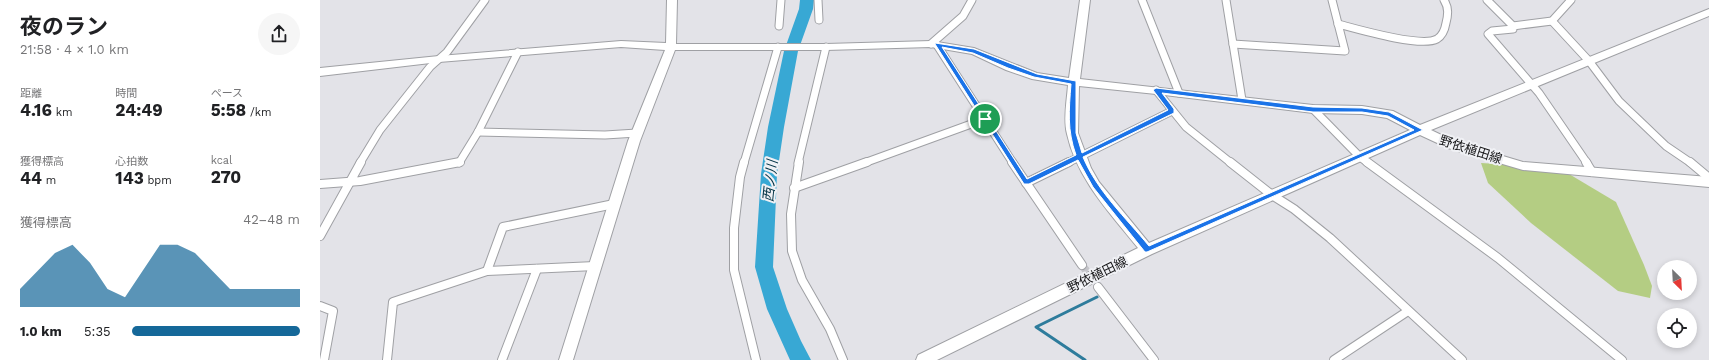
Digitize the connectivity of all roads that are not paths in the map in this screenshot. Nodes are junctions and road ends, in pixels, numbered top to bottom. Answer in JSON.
{"nodes":[{"id":1,"x":485,"y":0,"type":"edge"},
{"id":2,"x":672,"y":0,"type":"edge"},
{"id":3,"x":781,"y":0,"type":"edge"},
{"id":4,"x":818,"y":0,"type":"edge"},
{"id":5,"x":972,"y":0,"type":"edge"},
{"id":6,"x":1085,"y":0,"type":"edge"},
{"id":7,"x":1142,"y":0,"type":"edge"},
{"id":8,"x":1226,"y":0,"type":"edge"},
{"id":9,"x":1332,"y":0,"type":"edge"},
{"id":10,"x":1444,"y":0,"type":"edge"},
{"id":11,"x":1487,"y":0,"type":"edge"},
{"id":12,"x":1571,"y":0,"type":"edge"},
{"id":13,"x":1709,"y":12,"type":"edge"},
{"id":14,"x":819,"y":20,"type":"dead end"},
{"id":15,"x":1552,"y":21,"type":"junction"},
{"id":16,"x":1338,"y":24,"type":"junction"},
{"id":17,"x":779,"y":26,"type":"dead end"},
{"id":18,"x":1513,"y":26,"type":"junction"},
{"id":19,"x":934,"y":44,"type":"junction"},
{"id":20,"x":1233,"y":44,"type":"junction"},
{"id":21,"x":826,"y":46,"type":"junction"},
{"id":22,"x":671,"y":47,"type":"junction"},
{"id":23,"x":778,"y":47,"type":"junction"},
{"id":24,"x":518,"y":52,"type":"junction"},
{"id":25,"x":439,"y":59,"type":"junction"},
{"id":26,"x":1589,"y":61,"type":"junction"},
{"id":27,"x":320,"y":72,"type":"edge"},
{"id":28,"x":1074,"y":82,"type":"junction"},
{"id":29,"x":1533,"y":84,"type":"junction"},
{"id":30,"x":1156,"y":90,"type":"junction"},
{"id":31,"x":1179,"y":93,"type":"junction"},
{"id":32,"x":1242,"y":100,"type":"junction"},
{"id":33,"x":1313,"y":109,"type":"junction"},
{"id":34,"x":1172,"y":111,"type":"junction"},
{"id":35,"x":985,"y":119,"type":"junction"},
{"id":36,"x":1420,"y":130,"type":"junction"},
{"id":37,"x":478,"y":132,"type":"junction"},
{"id":38,"x":637,"y":133,"type":"junction"},
{"id":39,"x":1080,"y":156,"type":"junction"},
{"id":40,"x":1360,"y":156,"type":"junction"},
{"id":41,"x":1592,"y":172,"type":"junction"},
{"id":42,"x":1709,"y":178,"type":"edge"},
{"id":43,"x":349,"y":181,"type":"junction"},
{"id":44,"x":1026,"y":182,"type":"junction"},
{"id":45,"x":1709,"y":182,"type":"edge"},
{"id":46,"x":320,"y":184,"type":"edge"},
{"id":47,"x":794,"y":188,"type":"junction"},
{"id":48,"x":1272,"y":195,"type":"junction"},
{"id":49,"x":614,"y":204,"type":"junction"},
{"id":50,"x":320,"y":236,"type":"edge"},
{"id":51,"x":1147,"y":250,"type":"junction"},
{"id":52,"x":595,"y":266,"type":"junction"},
{"id":53,"x":1082,"y":266,"type":"tunnel mouth"},
{"id":54,"x":536,"y":269,"type":"junction"},
{"id":55,"x":487,"y":271,"type":"junction"},
{"id":56,"x":1098,"y":287,"type":"tunnel mouth"},
{"id":57,"x":320,"y":306,"type":"edge"},
{"id":58,"x":1408,"y":311,"type":"junction"},
{"id":59,"x":324,"y":360,"type":"edge"},
{"id":60,"x":387,"y":360,"type":"edge"},
{"id":61,"x":502,"y":360,"type":"edge"},
{"id":62,"x":566,"y":360,"type":"edge"},
{"id":63,"x":756,"y":360,"type":"edge"},
{"id":64,"x":843,"y":360,"type":"edge"},
{"id":65,"x":923,"y":360,"type":"edge"},
{"id":66,"x":1154,"y":360,"type":"edge"},
{"id":67,"x":1334,"y":360,"type":"edge"},
{"id":68,"x":1462,"y":360,"type":"edge"},
{"id":69,"x":1622,"y":360,"type":"edge"}],
"edges":[{"from":1,"to":25,"type":"street"},
{"from":2,"to":22,"type":"street"},
{"from":3,"to":17,"type":"street"},
{"from":4,"to":14,"type":"street"},
{"from":5,"to":19,"type":"street"},
{"from":6,"to":28,"type":"street"},
{"from":7,"to":31,"type":"street"},
{"from":8,"to":20,"type":"street"},
{"from":9,"to":16,"type":"street"},
{"from":10,"to":16,"type":"street"},
{"from":11,"to":18,"type":"street"},
{"from":12,"to":15,"type":"street"},
{"from":13,"to":26,"type":"street"},
{"from":15,"to":18,"type":"street"},
{"from":15,"to":26,"type":"street"},
{"from":16,"to":20,"type":"street"},
{"from":18,"to":29,"type":"street"},
{"from":19,"to":21,"type":"street"},
{"from":19,"to":28,"type":"street"},
{"from":19,"to":35,"type":"street"},
{"from":20,"to":32,"type":"street"},
{"from":21,"to":23,"type":"street"},
{"from":21,"to":47,"type":"street"},
{"from":22,"to":23,"type":"street"},
{"from":22,"to":24,"type":"street"},
{"from":22,"to":38,"type":"street"},
{"from":23,"to":63,"type":"street"},
{"from":24,"to":25,"type":"street"},
{"from":24,"to":37,"type":"street"},
{"from":25,"to":27,"type":"street"},
{"from":25,"to":43,"type":"street"},
{"from":26,"to":29,"type":"street"},
{"from":26,"to":42,"type":"street"},
{"from":28,"to":30,"type":"street"},
{"from":28,"to":39,"type":"street"},
{"from":29,"to":36,"type":"street"},
{"from":29,"to":41,"type":"street"},
{"from":30,"to":31,"type":"street"},
{"from":30,"to":34,"type":"street"},
{"from":31,"to":32,"type":"street"},
{"from":32,"to":33,"type":"street"},
{"from":33,"to":36,"type":"street"},
{"from":33,"to":40,"type":"street"},
{"from":34,"to":39,"type":"street"},
{"from":34,"to":48,"type":"street"},
{"from":35,"to":44,"type":"street"},
{"from":35,"to":47,"type":"street"},
{"from":36,"to":40,"type":"street","name":"野依植田線"},
{"from":36,"to":41,"type":"street","name":"野依植田線"},
{"from":37,"to":38,"type":"street"},
{"from":37,"to":43,"type":"street"},
{"from":38,"to":49,"type":"street"},
{"from":39,"to":44,"type":"street"},
{"from":39,"to":51,"type":"street"},
{"from":40,"to":48,"type":"street","name":"野依植田線"},
{"from":40,"to":69,"type":"street"},
{"from":41,"to":45,"type":"street","name":"野依植田線"},
{"from":43,"to":46,"type":"street"},
{"from":43,"to":50,"type":"street"},
{"from":44,"to":53,"type":"street"},
{"from":47,"to":64,"type":"street"},
{"from":48,"to":51,"type":"street","name":"野依植田線"},
{"from":48,"to":58,"type":"street"},
{"from":49,"to":52,"type":"street"},
{"from":49,"to":55,"type":"street"},
{"from":51,"to":65,"type":"street","name":"野依植田線"},
{"from":52,"to":54,"type":"street"},
{"from":52,"to":62,"type":"street"},
{"from":54,"to":55,"type":"street"},
{"from":54,"to":61,"type":"street"},
{"from":55,"to":60,"type":"street"},
{"from":56,"to":66,"type":"street"},
{"from":57,"to":59,"type":"street"},
{"from":58,"to":67,"type":"street"},
{"from":58,"to":68,"type":"street"}]}
